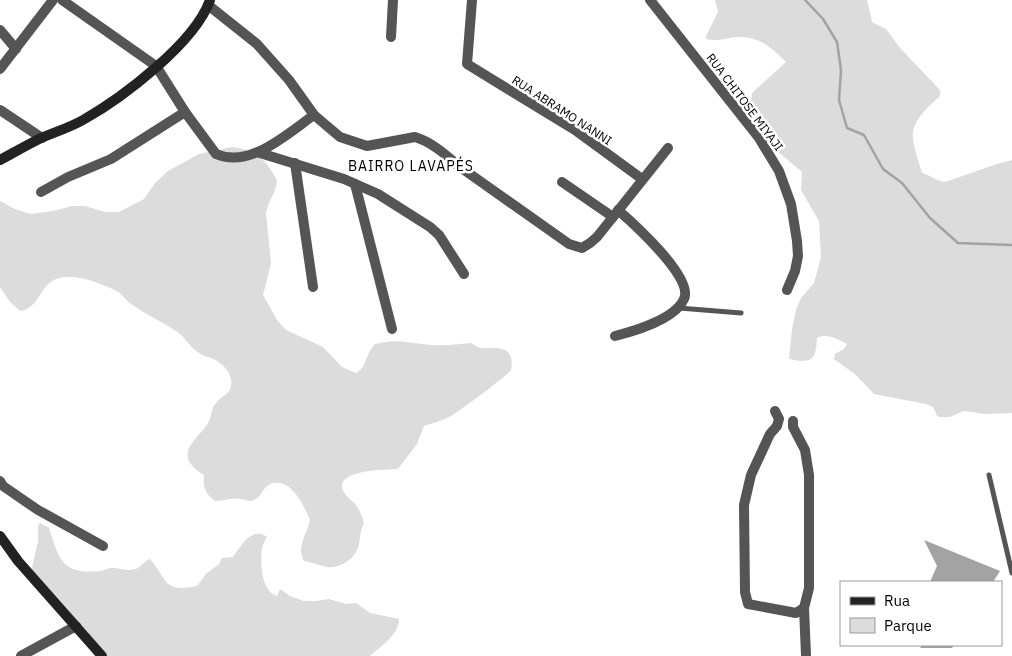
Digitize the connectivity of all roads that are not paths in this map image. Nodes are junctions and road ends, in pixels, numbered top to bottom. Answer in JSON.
{"nodes":[{"id":1,"x":53,"y":0,"type":"edge"},
{"id":2,"x":62,"y":0,"type":"edge"},
{"id":3,"x":393,"y":0,"type":"edge"},
{"id":4,"x":472,"y":0,"type":"edge"},
{"id":5,"x":650,"y":0,"type":"edge"},
{"id":6,"x":209,"y":2,"type":"edge"},
{"id":7,"x":0,"y":30,"type":"edge"},
{"id":8,"x":391,"y":37,"type":"dead end"},
{"id":9,"x":16,"y":49,"type":"junction"},
{"id":10,"x":156,"y":66,"type":"junction"},
{"id":11,"x":0,"y":69,"type":"edge"},
{"id":12,"x":0,"y":110,"type":"edge"},
{"id":13,"x":185,"y":112,"type":"junction"},
{"id":14,"x":314,"y":115,"type":"junction"},
{"id":15,"x":42,"y":138,"type":"junction"},
{"id":16,"x":668,"y":148,"type":"dead end"},
{"id":17,"x":260,"y":153,"type":"junction"},
{"id":18,"x":0,"y":160,"type":"edge"},
{"id":19,"x":295,"y":164,"type":"junction"},
{"id":20,"x":642,"y":180,"type":"junction"},
{"id":21,"x":562,"y":182,"type":"dead end"},
{"id":22,"x":355,"y":184,"type":"junction"},
{"id":23,"x":41,"y":192,"type":"dead end"},
{"id":24,"x":615,"y":214,"type":"junction"},
{"id":25,"x":464,"y":274,"type":"dead end"},
{"id":26,"x":313,"y":287,"type":"dead end"},
{"id":27,"x":787,"y":290,"type":"dead end"},
{"id":28,"x":678,"y":308,"type":"junction"},
{"id":29,"x":741,"y":313,"type":"dead end"},
{"id":30,"x":392,"y":329,"type":"dead end"},
{"id":31,"x":615,"y":336,"type":"dead end"},
{"id":32,"x":775,"y":411,"type":"dead end"},
{"id":33,"x":793,"y":421,"type":"dead end"},
{"id":34,"x":989,"y":475,"type":"dead end"},
{"id":35,"x":0,"y":481,"type":"edge"},
{"id":36,"x":0,"y":536,"type":"edge"},
{"id":37,"x":103,"y":546,"type":"dead end"},
{"id":38,"x":1012,"y":573,"type":"edge"},
{"id":39,"x":804,"y":608,"type":"junction"},
{"id":40,"x":76,"y":626,"type":"junction"},
{"id":41,"x":806,"y":655,"type":"dead end"},
{"id":42,"x":21,"y":656,"type":"edge"},
{"id":43,"x":102,"y":656,"type":"edge"}],
"edges":[{"from":1,"to":9,"type":"street"},
{"from":2,"to":10,"type":"street"},
{"from":3,"to":8,"type":"street"},
{"from":4,"to":20,"type":"street","name":"RUA ABRAMO NANNI"},
{"from":5,"to":27,"type":"street","name":"RUA CHITOSE MIYAJI"},
{"from":6,"to":10,"type":"main road"},
{"from":6,"to":14,"type":"street"},
{"from":7,"to":9,"type":"street"},
{"from":9,"to":11,"type":"street"},
{"from":10,"to":13,"type":"street"},
{"from":10,"to":15,"type":"main road"},
{"from":12,"to":15,"type":"street"},
{"from":13,"to":17,"type":"street"},
{"from":13,"to":23,"type":"street"},
{"from":14,"to":17,"type":"street"},
{"from":14,"to":24,"type":"street"},
{"from":15,"to":18,"type":"main road"},
{"from":16,"to":20,"type":"street"},
{"from":17,"to":19,"type":"street"},
{"from":19,"to":22,"type":"street"},
{"from":19,"to":26,"type":"street"},
{"from":20,"to":24,"type":"street"},
{"from":21,"to":24,"type":"street"},
{"from":22,"to":25,"type":"street"},
{"from":22,"to":30,"type":"street"},
{"from":24,"to":28,"type":"street"},
{"from":28,"to":29,"type":"lane"},
{"from":28,"to":31,"type":"street"},
{"from":32,"to":39,"type":"street"},
{"from":33,"to":39,"type":"street"},
{"from":34,"to":38,"type":"lane"},
{"from":35,"to":37,"type":"street"},
{"from":36,"to":40,"type":"main road"},
{"from":39,"to":41,"type":"street"},
{"from":40,"to":42,"type":"street"},
{"from":40,"to":43,"type":"main road"}]}
